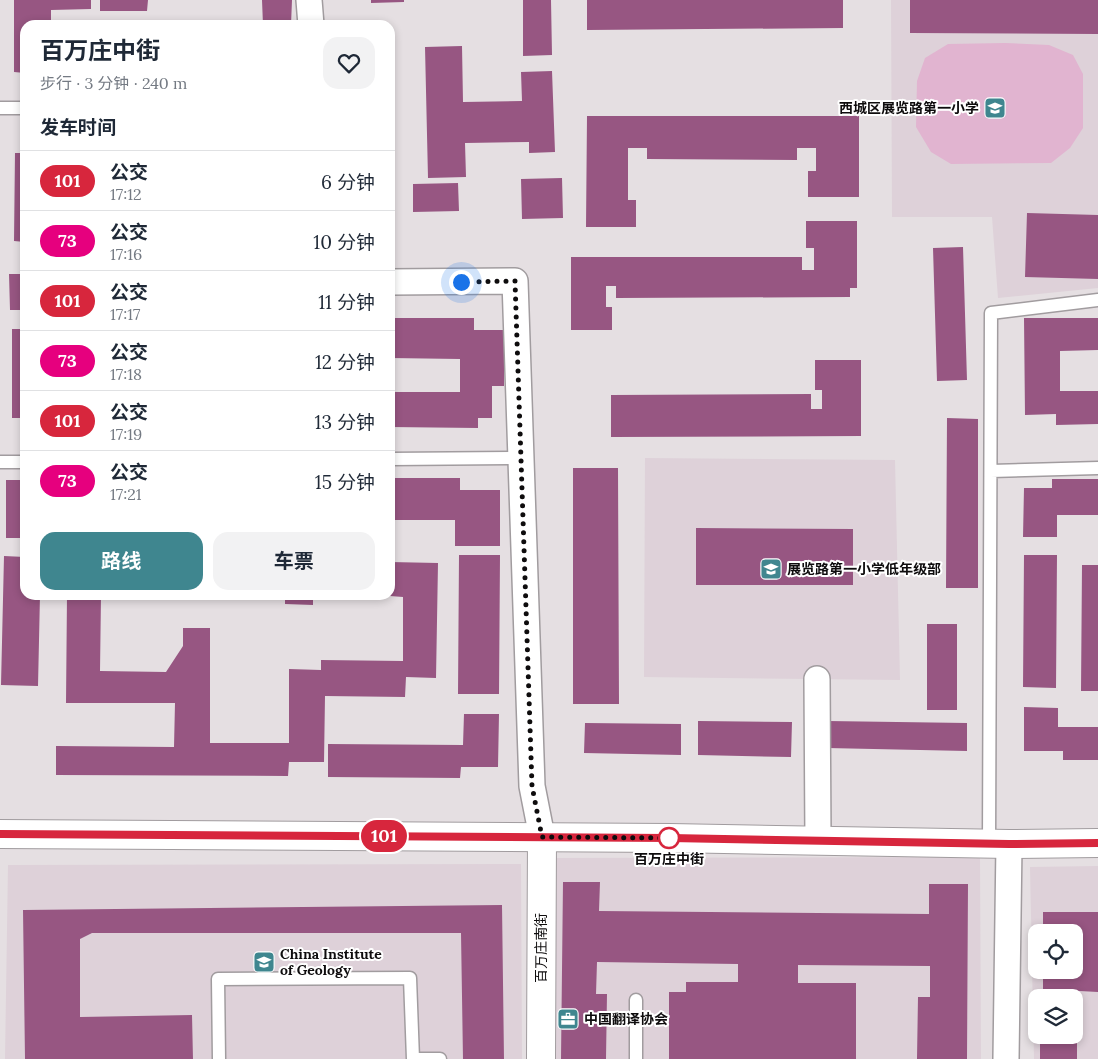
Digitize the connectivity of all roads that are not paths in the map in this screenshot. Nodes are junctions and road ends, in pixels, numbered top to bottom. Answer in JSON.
{"nodes":[{"id":1,"x":309,"y":0,"type":"edge"},
{"id":2,"x":310,"y":20,"type":"edge"},
{"id":3,"x":0,"y":108,"type":"edge"},
{"id":4,"x":20,"y":108,"type":"edge"},
{"id":5,"x":395,"y":282,"type":"edge"},
{"id":6,"x":1098,"y":300,"type":"edge"},
{"id":7,"x":520,"y":458,"type":"junction"},
{"id":8,"x":395,"y":459,"type":"edge"},
{"id":9,"x":0,"y":462,"type":"edge"},
{"id":10,"x":20,"y":462,"type":"edge"},
{"id":11,"x":1098,"y":468,"type":"edge"},
{"id":12,"x":991,"y":471,"type":"junction"},
{"id":13,"x":817,"y":679,"type":"dead end"},
{"id":14,"x":0,"y":834,"type":"edge"},
{"id":15,"x":542,"y":837,"type":"junction"},
{"id":16,"x":818,"y":841,"type":"junction"},
{"id":17,"x":1098,"y":843,"type":"edge"},
{"id":18,"x":999,"y":844,"type":"junction"},
{"id":19,"x":636,"y":1000,"type":"dead end"},
{"id":20,"x":219,"y":1059,"type":"edge"},
{"id":21,"x":413,"y":1059,"type":"edge"},
{"id":22,"x":440,"y":1059,"type":"edge"},
{"id":23,"x":541,"y":1059,"type":"edge"},
{"id":24,"x":636,"y":1059,"type":"edge"},
{"id":25,"x":1006,"y":1059,"type":"edge"}],
"edges":[{"from":1,"to":2,"type":"street"},
{"from":3,"to":4,"type":"lane"},
{"from":5,"to":7,"type":"street"},
{"from":6,"to":12,"type":"lane"},
{"from":7,"to":8,"type":"lane"},
{"from":7,"to":15,"type":"street"},
{"from":9,"to":10,"type":"lane"},
{"from":11,"to":12,"type":"lane"},
{"from":12,"to":18,"type":"lane"},
{"from":13,"to":16,"type":"street"},
{"from":14,"to":15,"type":"main road"},
{"from":15,"to":16,"type":"main road"},
{"from":15,"to":23,"type":"main road","name":"百万庄南街"},
{"from":16,"to":18,"type":"main road"},
{"from":17,"to":18,"type":"main road"},
{"from":18,"to":25,"type":"street"},
{"from":19,"to":24,"type":"lane"},
{"from":20,"to":21,"type":"lane"},
{"from":21,"to":22,"type":"lane"}]}
